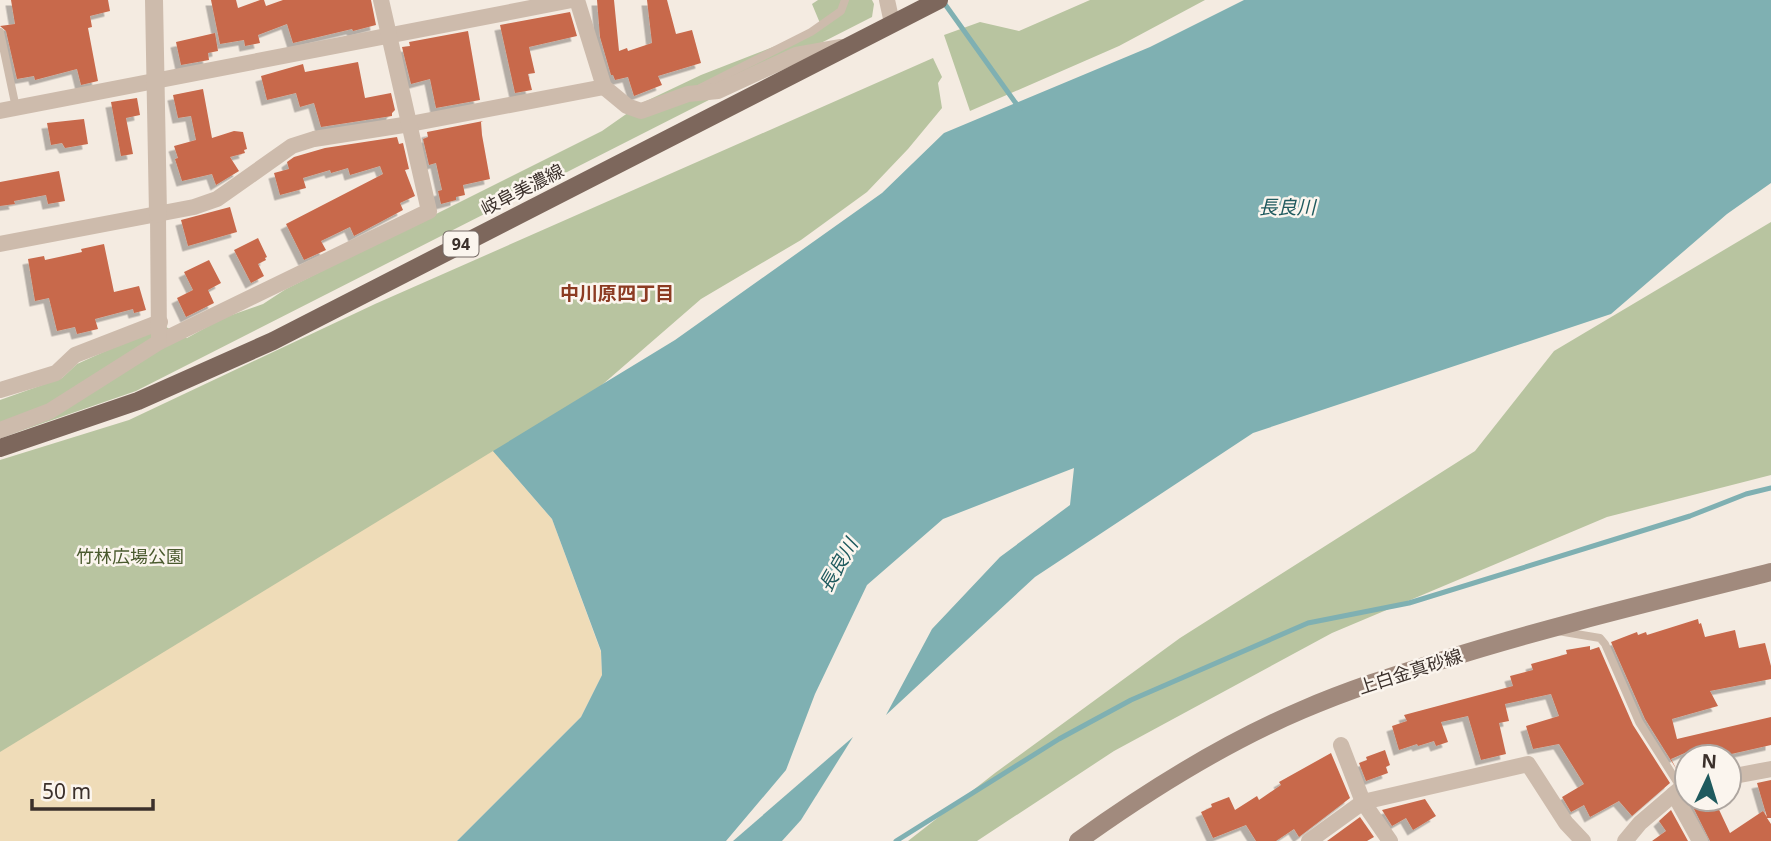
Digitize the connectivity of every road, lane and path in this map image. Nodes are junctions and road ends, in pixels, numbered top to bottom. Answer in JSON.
{"nodes":[{"id":1,"x":154,"y":0,"type":"edge"},
{"id":2,"x":382,"y":0,"type":"edge"},
{"id":3,"x":575,"y":0,"type":"edge"},
{"id":4,"x":845,"y":0,"type":"edge"},
{"id":5,"x":878,"y":0,"type":"edge"},
{"id":6,"x":887,"y":0,"type":"edge"},
{"id":7,"x":939,"y":0,"type":"edge"},
{"id":8,"x":892,"y":23,"type":"junction"},
{"id":9,"x":0,"y":32,"type":"edge"},
{"id":10,"x":390,"y":35,"type":"junction"},
{"id":11,"x":848,"y":46,"type":"junction"},
{"id":12,"x":156,"y":80,"type":"junction"},
{"id":13,"x":604,"y":87,"type":"junction"},
{"id":14,"x":688,"y":94,"type":"junction"},
{"id":15,"x":8,"y":109,"type":"edge"},
{"id":16,"x":410,"y":124,"type":"junction"},
{"id":17,"x":158,"y":214,"type":"junction"},
{"id":18,"x":0,"y":244,"type":"edge"},
{"id":19,"x":160,"y":322,"type":"junction"},
{"id":20,"x":159,"y":342,"type":"junction"},
{"id":21,"x":0,"y":390,"type":"edge"},
{"id":22,"x":0,"y":429,"type":"edge"},
{"id":23,"x":0,"y":448,"type":"edge"},
{"id":24,"x":1771,"y":572,"type":"edge"},
{"id":25,"x":1544,"y":629,"type":"junction"},
{"id":26,"x":1341,"y":745,"type":"dead end"},
{"id":27,"x":1771,"y":769,"type":"edge"},
{"id":28,"x":1743,"y":774,"type":"edge"},
{"id":29,"x":1673,"y":777,"type":"edge"},
{"id":30,"x":1673,"y":796,"type":"edge"},
{"id":31,"x":1363,"y":802,"type":"junction"},
{"id":32,"x":1690,"y":813,"type":"edge"},
{"id":33,"x":1078,"y":841,"type":"edge"},
{"id":34,"x":1309,"y":841,"type":"edge"},
{"id":35,"x":1390,"y":841,"type":"edge"},
{"id":36,"x":1583,"y":841,"type":"edge"},
{"id":37,"x":1625,"y":841,"type":"edge"},
{"id":38,"x":1700,"y":841,"type":"edge"}],
"edges":[{"from":1,"to":12,"type":"street"},
{"from":2,"to":10,"type":"street"},
{"from":3,"to":10,"type":"street"},
{"from":3,"to":13,"type":"street"},
{"from":4,"to":14,"type":"lane"},
{"from":5,"to":8,"type":"lane"},
{"from":6,"to":8,"type":"street"},
{"from":7,"to":8,"type":"main road","name":"岐阜美濃線","number":"94"},
{"from":8,"to":11,"type":"main road","name":"岐阜美濃線","number":"94"},
{"from":9,"to":15,"type":"lane"},
{"from":10,"to":12,"type":"street"},
{"from":10,"to":16,"type":"street"},
{"from":11,"to":14,"type":"street"},
{"from":11,"to":23,"type":"main road","name":"岐阜美濃線","number":"94"},
{"from":12,"to":15,"type":"street"},
{"from":12,"to":17,"type":"street"},
{"from":13,"to":14,"type":"street"},
{"from":13,"to":16,"type":"street"},
{"from":16,"to":17,"type":"street"},
{"from":16,"to":20,"type":"street"},
{"from":17,"to":18,"type":"street"},
{"from":17,"to":19,"type":"street"},
{"from":19,"to":20,"type":"street"},
{"from":19,"to":21,"type":"street"},
{"from":20,"to":22,"type":"street"},
{"from":24,"to":25,"type":"main road","name":"上白金真砂線"},
{"from":25,"to":29,"type":"lane"},
{"from":25,"to":33,"type":"main road","name":"上白金真砂線"},
{"from":26,"to":31,"type":"street"},
{"from":27,"to":28,"type":"street"},
{"from":30,"to":37,"type":"street"},
{"from":31,"to":34,"type":"street"},
{"from":31,"to":35,"type":"street"},
{"from":31,"to":36,"type":"street"},
{"from":32,"to":38,"type":"street"}]}
